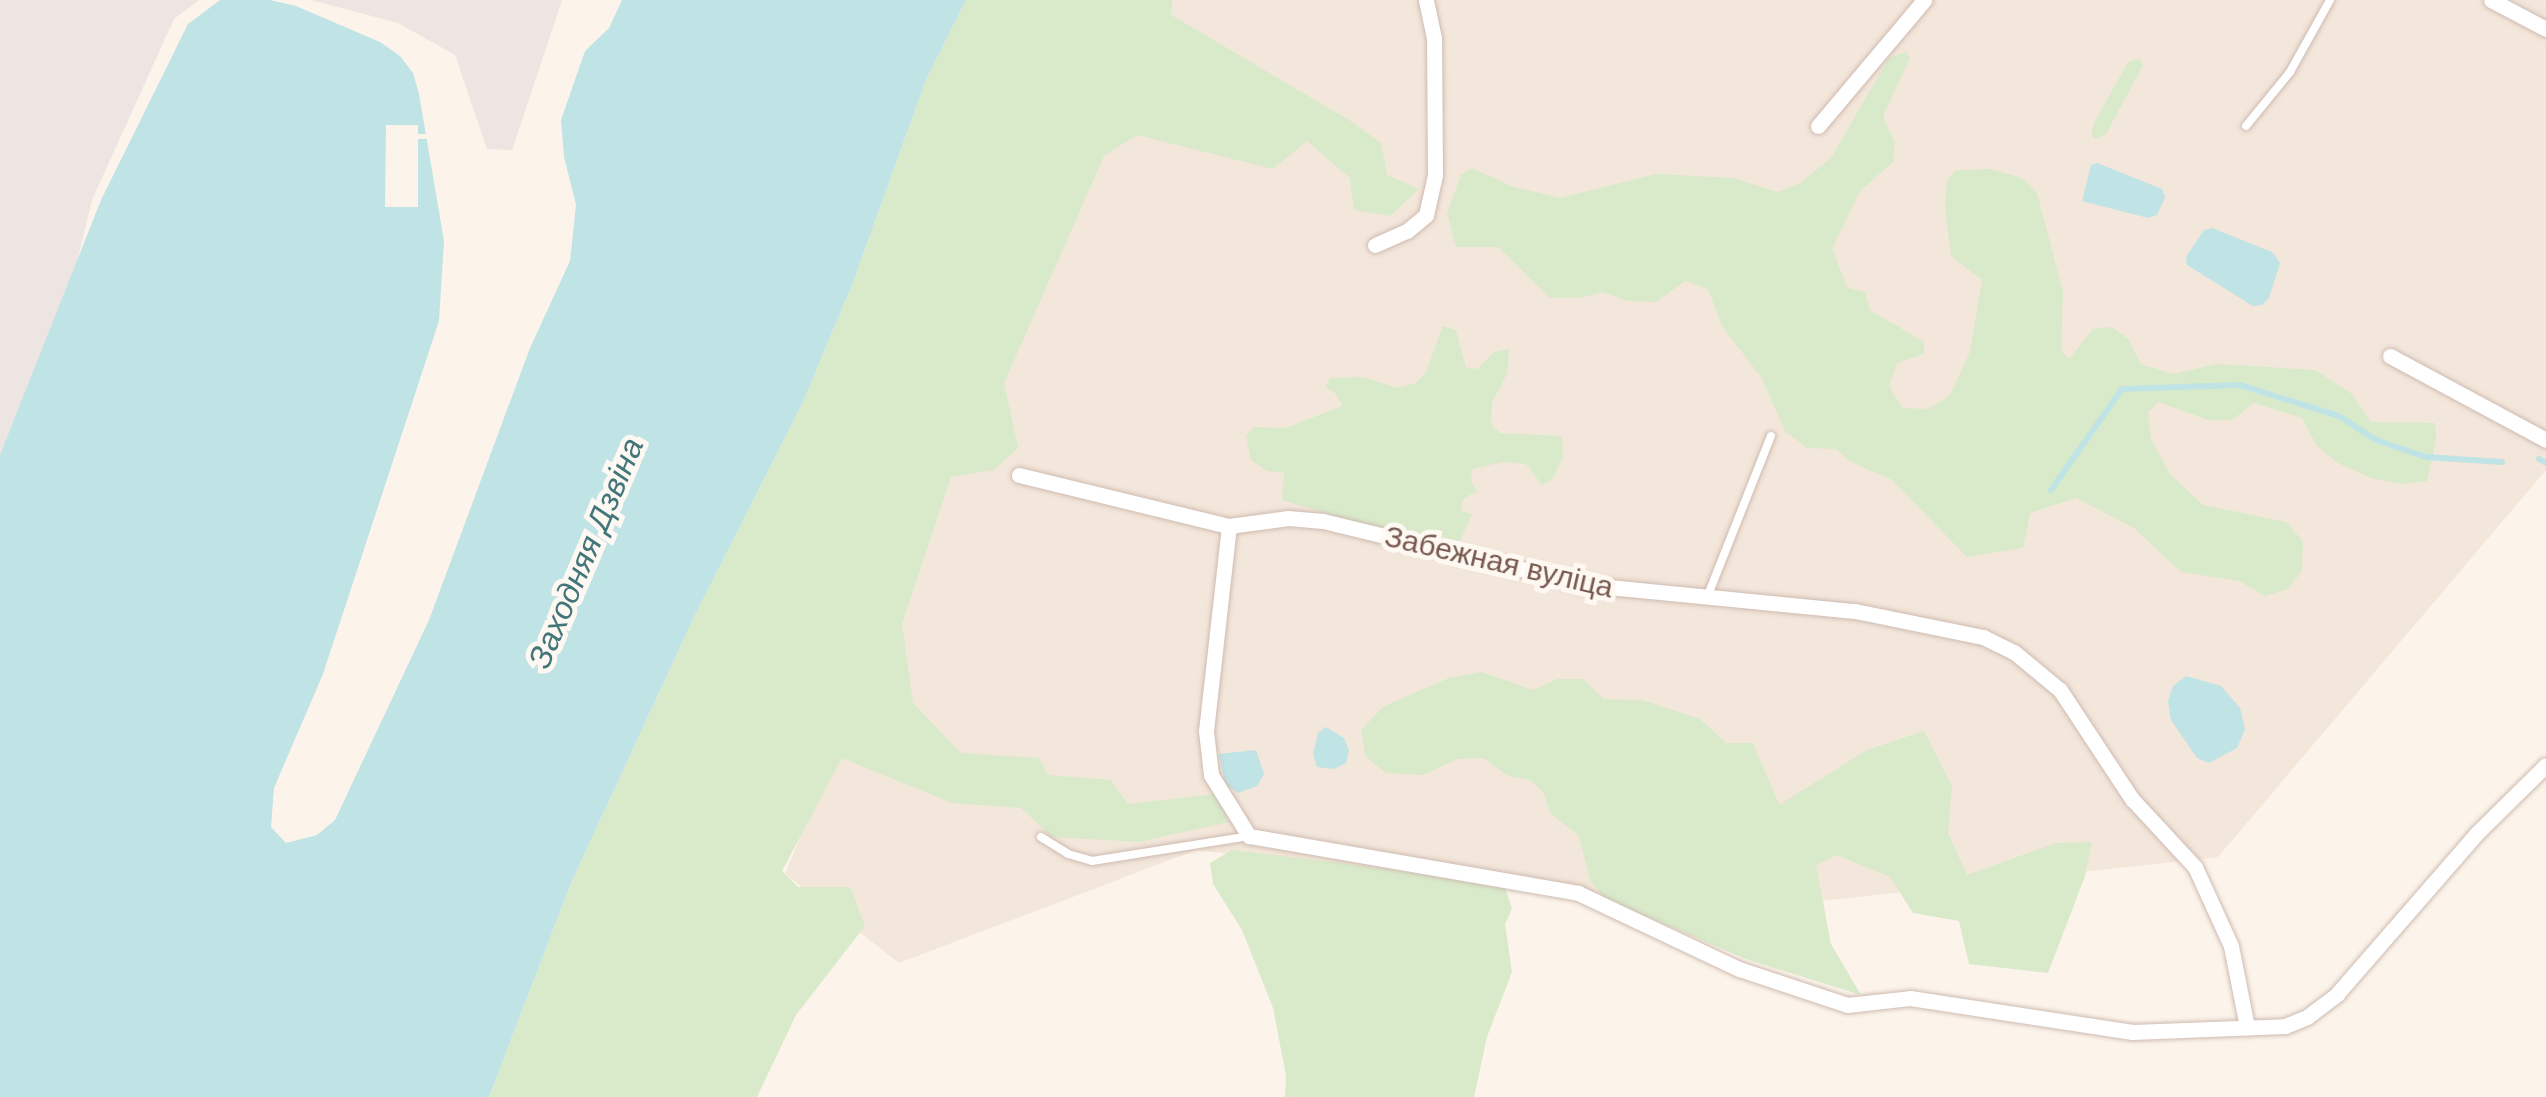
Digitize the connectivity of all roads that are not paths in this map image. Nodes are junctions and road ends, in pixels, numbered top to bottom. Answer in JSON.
{"nodes":[{"id":1,"x":1426,"y":0,"type":"edge"},
{"id":2,"x":1924,"y":0,"type":"edge"},
{"id":3,"x":2330,"y":0,"type":"edge"},
{"id":4,"x":2492,"y":0,"type":"edge"},
{"id":5,"x":2546,"y":29,"type":"edge"},
{"id":6,"x":1818,"y":126,"type":"dead end"},
{"id":7,"x":2246,"y":126,"type":"dead end"},
{"id":8,"x":1375,"y":245,"type":"dead end"},
{"id":9,"x":2390,"y":356,"type":"dead end"},
{"id":10,"x":1771,"y":436,"type":"dead end"},
{"id":11,"x":2546,"y":440,"type":"edge"},
{"id":12,"x":1019,"y":475,"type":"dead end"},
{"id":13,"x":1229,"y":526,"type":"junction"},
{"id":14,"x":1705,"y":599,"type":"junction"},
{"id":15,"x":2546,"y":765,"type":"edge"},
{"id":16,"x":1249,"y":836,"type":"junction"},
{"id":17,"x":1041,"y":837,"type":"dead end"},
{"id":18,"x":2247,"y":1026,"type":"junction"}],
"edges":[{"from":1,"to":8,"type":"street"},
{"from":2,"to":6,"type":"street"},
{"from":3,"to":7,"type":"lane"},
{"from":4,"to":5,"type":"street"},
{"from":9,"to":11,"type":"street"},
{"from":10,"to":14,"type":"lane"},
{"from":12,"to":13,"type":"street","name":"Забежная вуліца"},
{"from":13,"to":14,"type":"street","name":"Забежная вуліца"},
{"from":13,"to":16,"type":"street"},
{"from":14,"to":18,"type":"street","name":"Забежная вуліца"},
{"from":15,"to":18,"type":"street"},
{"from":16,"to":17,"type":"lane"},
{"from":16,"to":18,"type":"street"}]}
